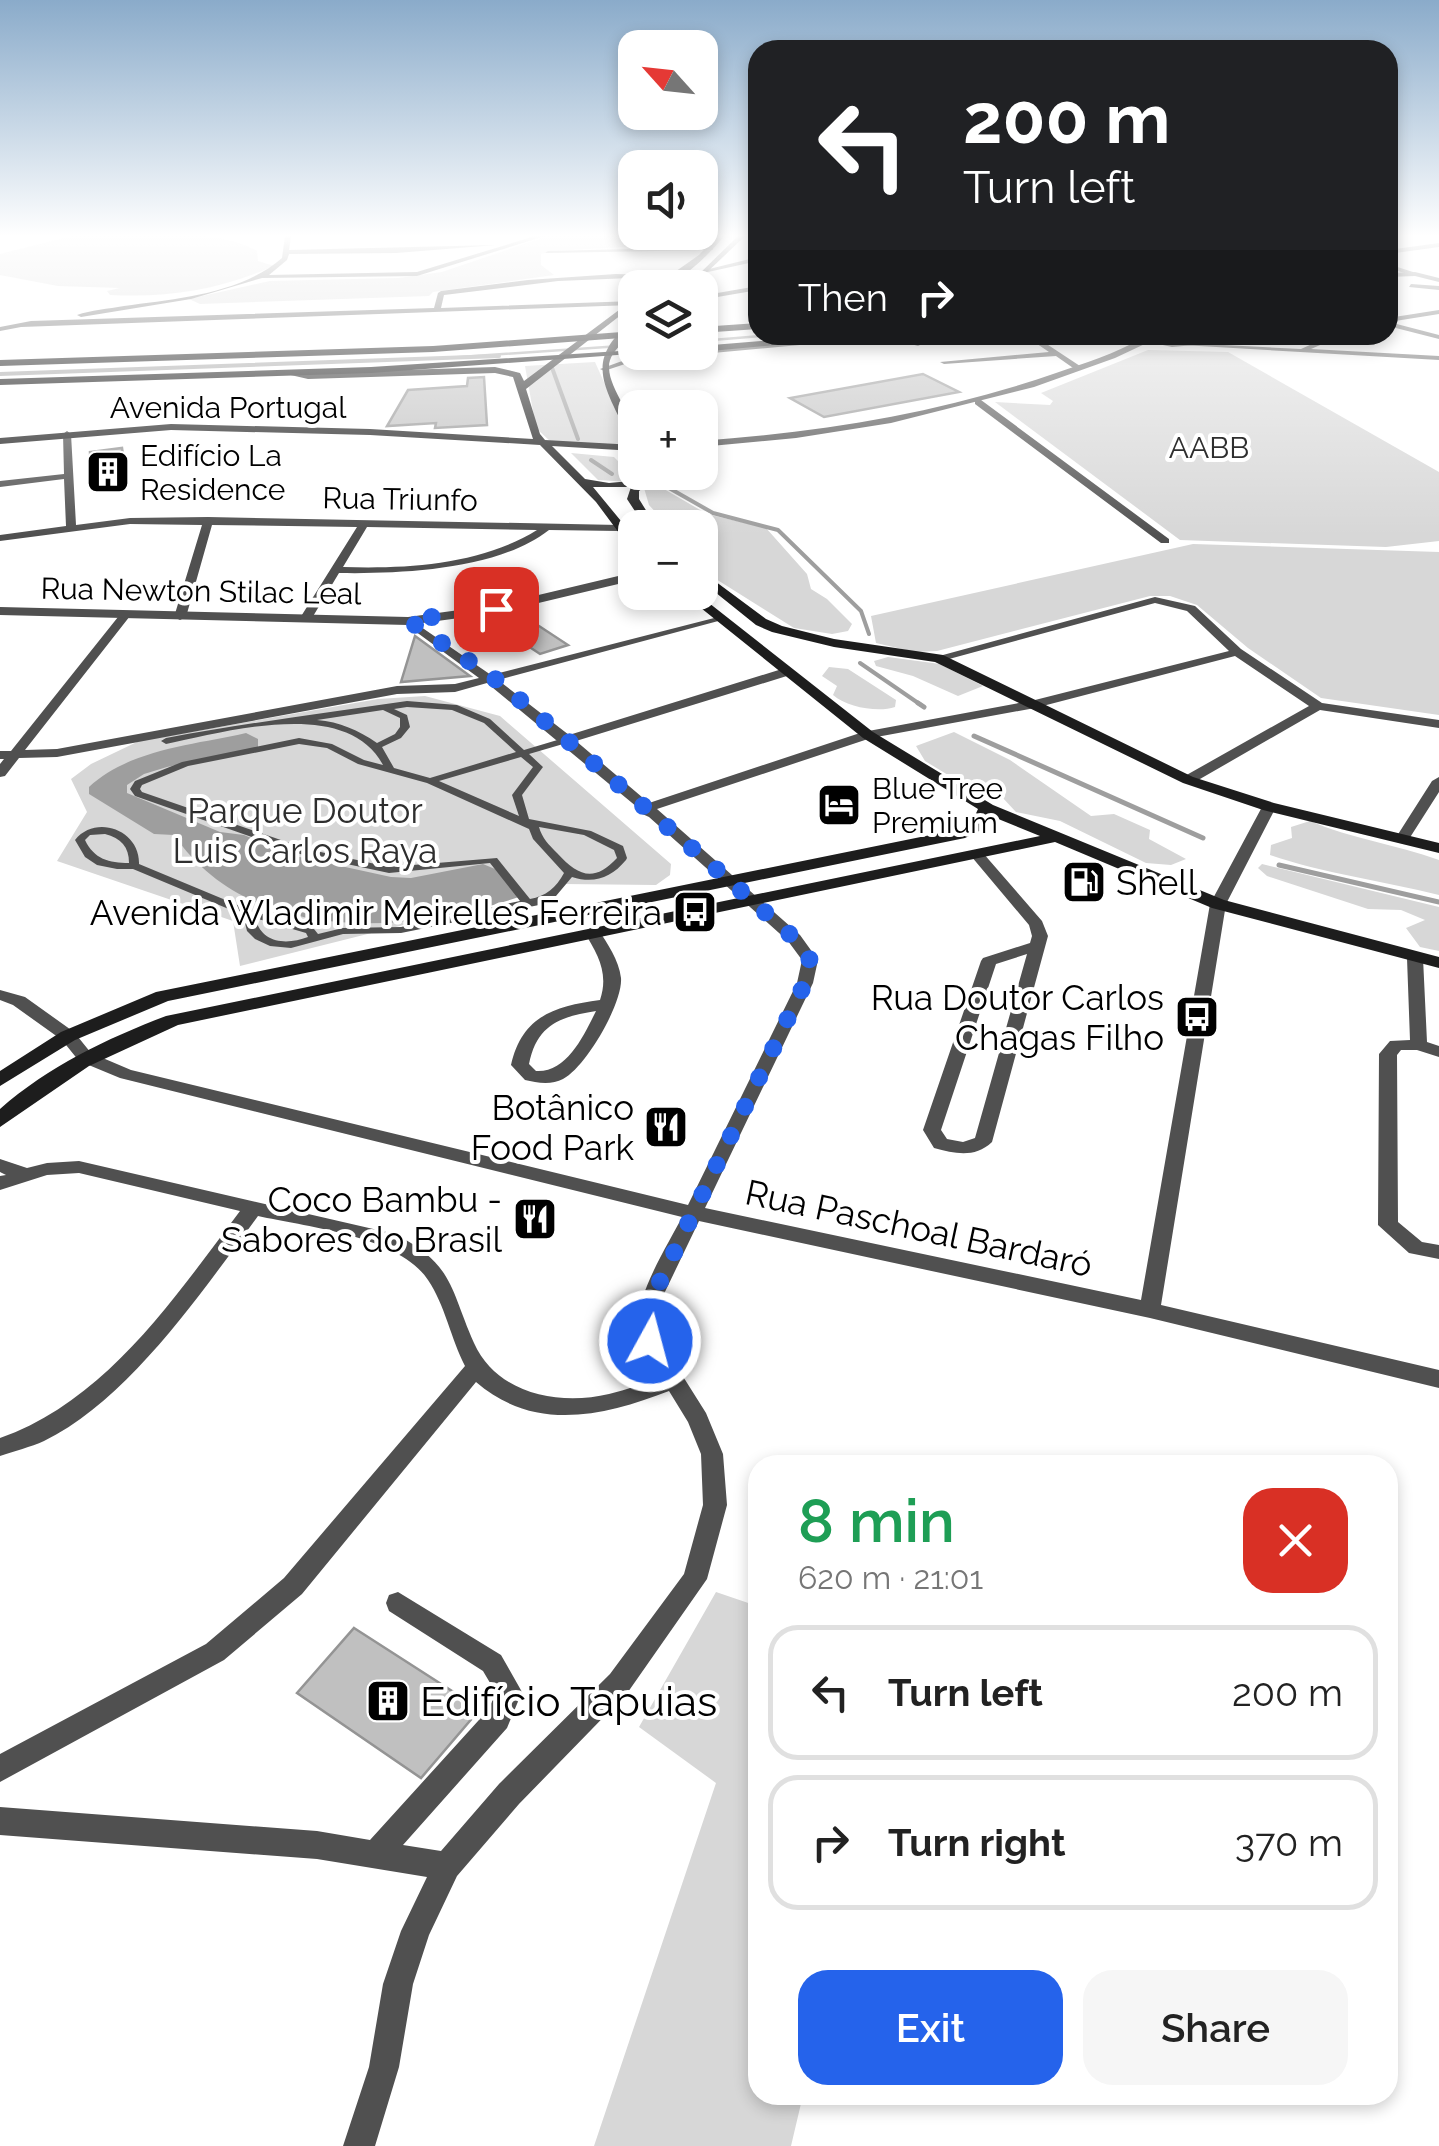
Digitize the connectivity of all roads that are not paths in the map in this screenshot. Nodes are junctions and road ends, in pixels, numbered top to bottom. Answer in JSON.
{"nodes":[{"id":1,"x":584,"y":336,"type":"edge"},
{"id":2,"x":616,"y":336,"type":"edge"},
{"id":3,"x":580,"y":339,"type":"junction"},
{"id":4,"x":749,"y":345,"type":"edge"},
{"id":5,"x":784,"y":345,"type":"edge"},
{"id":6,"x":1043,"y":345,"type":"edge"},
{"id":7,"x":1133,"y":345,"type":"edge"},
{"id":8,"x":1183,"y":345,"type":"joint"},
{"id":9,"x":1241,"y":345,"type":"edge"},
{"id":10,"x":1315,"y":345,"type":"edge"},
{"id":11,"x":618,"y":346,"type":"edge"},
{"id":12,"x":1130,"y":348,"type":"junction"},
{"id":13,"x":718,"y":349,"type":"edge"},
{"id":14,"x":432,"y":350,"type":"junction"},
{"id":15,"x":1260,"y":350,"type":"junction"},
{"id":16,"x":718,"y":351,"type":"edge"},
{"id":17,"x":1300,"y":351,"type":"junction"},
{"id":18,"x":1056,"y":354,"type":"junction"},
{"id":19,"x":607,"y":356,"type":"junction"},
{"id":20,"x":618,"y":356,"type":"edge"},
{"id":21,"x":1439,"y":358,"type":"edge"},
{"id":22,"x":553,"y":360,"type":"junction"},
{"id":23,"x":420,"y":361,"type":"junction"},
{"id":24,"x":944,"y":362,"type":"dead end"},
{"id":25,"x":0,"y":363,"type":"edge"},
{"id":26,"x":618,"y":365,"type":"edge"},
{"id":27,"x":51,"y":368,"type":"junction"},
{"id":28,"x":1079,"y":368,"type":"junction"},
{"id":29,"x":372,"y":370,"type":"junction"},
{"id":30,"x":604,"y":370,"type":"junction"},
{"id":31,"x":452,"y":372,"type":"junction"},
{"id":32,"x":287,"y":373,"type":"junction"},
{"id":33,"x":352,"y":376,"type":"junction"},
{"id":34,"x":0,"y":382,"type":"edge"},
{"id":35,"x":27,"y":382,"type":"junction"},
{"id":36,"x":521,"y":388,"type":"junction"},
{"id":37,"x":978,"y":402,"type":"junction"},
{"id":38,"x":618,"y":404,"type":"edge"},
{"id":39,"x":529,"y":426,"type":"junction"},
{"id":40,"x":68,"y":434,"type":"junction"},
{"id":41,"x":0,"y":441,"type":"edge"},
{"id":42,"x":507,"y":442,"type":"junction"},
{"id":43,"x":718,"y":443,"type":"edge"},
{"id":44,"x":547,"y":445,"type":"junction"},
{"id":45,"x":618,"y":445,"type":"edge"},
{"id":46,"x":69,"y":476,"type":"junction"},
{"id":47,"x":583,"y":482,"type":"junction"},
{"id":48,"x":0,"y":484,"type":"edge"},
{"id":49,"x":618,"y":485,"type":"edge"},
{"id":50,"x":208,"y":520,"type":"junction"},
{"id":51,"x":364,"y":523,"type":"junction"},
{"id":52,"x":546,"y":526,"type":"junction"},
{"id":53,"x":618,"y":527,"type":"edge"},
{"id":54,"x":618,"y":528,"type":"edge"},
{"id":55,"x":71,"y":529,"type":"junction"},
{"id":56,"x":0,"y":538,"type":"edge"},
{"id":57,"x":1165,"y":541,"type":"dead end"},
{"id":58,"x":336,"y":570,"type":"junction"},
{"id":59,"x":618,"y":580,"type":"edge"},
{"id":60,"x":718,"y":588,"type":"edge"},
{"id":61,"x":708,"y":610,"type":"edge"},
{"id":62,"x":0,"y":611,"type":"edge"},
{"id":63,"x":126,"y":614,"type":"junction"},
{"id":64,"x":180,"y":616,"type":"junction"},
{"id":65,"x":306,"y":618,"type":"junction"},
{"id":66,"x":718,"y":618,"type":"junction"},
{"id":67,"x":408,"y":620,"type":"junction"},
{"id":68,"x":1237,"y":652,"type":"junction"},
{"id":69,"x":938,"y":658,"type":"junction"},
{"id":70,"x":786,"y":672,"type":"junction"},
{"id":71,"x":494,"y":678,"type":"junction"},
{"id":72,"x":1035,"y":704,"type":"junction"},
{"id":73,"x":380,"y":706,"type":"junction"},
{"id":74,"x":1318,"y":706,"type":"junction"},
{"id":75,"x":299,"y":720,"type":"junction"},
{"id":76,"x":1439,"y":724,"type":"edge"},
{"id":77,"x":868,"y":735,"type":"junction"},
{"id":78,"x":567,"y":740,"type":"junction"},
{"id":79,"x":166,"y":741,"type":"dead end"},
{"id":80,"x":376,"y":746,"type":"junction"},
{"id":81,"x":519,"y":754,"type":"junction"},
{"id":82,"x":0,"y":755,"type":"edge"},
{"id":83,"x":16,"y":755,"type":"junction"},
{"id":84,"x":390,"y":770,"type":"junction"},
{"id":85,"x":0,"y":773,"type":"edge"},
{"id":86,"x":1188,"y":780,"type":"junction"},
{"id":87,"x":430,"y":781,"type":"junction"},
{"id":88,"x":1439,"y":781,"type":"edge"},
{"id":89,"x":1270,"y":806,"type":"junction"},
{"id":90,"x":986,"y":808,"type":"junction"},
{"id":91,"x":643,"y":809,"type":"junction"},
{"id":92,"x":525,"y":821,"type":"junction"},
{"id":93,"x":542,"y":824,"type":"junction"},
{"id":94,"x":1052,"y":838,"type":"junction"},
{"id":95,"x":1402,"y":840,"type":"junction"},
{"id":96,"x":1439,"y":848,"type":"edge"},
{"id":97,"x":978,"y":856,"type":"junction"},
{"id":98,"x":134,"y":866,"type":"junction"},
{"id":99,"x":566,"y":879,"type":"junction"},
{"id":100,"x":730,"y":881,"type":"junction"},
{"id":101,"x":751,"y":900,"type":"junction"},
{"id":102,"x":528,"y":904,"type":"junction"},
{"id":103,"x":1218,"y":904,"type":"junction"},
{"id":104,"x":248,"y":913,"type":"junction"},
{"id":105,"x":592,"y":932,"type":"junction"},
{"id":106,"x":315,"y":938,"type":"junction"},
{"id":107,"x":1037,"y":946,"type":"junction"},
{"id":108,"x":1415,"y":958,"type":"junction"},
{"id":109,"x":1439,"y":963,"type":"edge"},
{"id":110,"x":0,"y":995,"type":"edge"},
{"id":111,"x":607,"y":1004,"type":"junction"},
{"id":112,"x":68,"y":1036,"type":"junction"},
{"id":113,"x":1419,"y":1045,"type":"junction"},
{"id":114,"x":1439,"y":1052,"type":"edge"},
{"id":115,"x":86,"y":1058,"type":"junction"},
{"id":116,"x":0,"y":1080,"type":"edge"},
{"id":117,"x":0,"y":1120,"type":"edge"},
{"id":118,"x":0,"y":1165,"type":"edge"},
{"id":119,"x":26,"y":1175,"type":"junction"},
{"id":120,"x":0,"y":1183,"type":"edge"},
{"id":121,"x":253,"y":1208,"type":"junction"},
{"id":122,"x":694,"y":1213,"type":"junction"},
{"id":123,"x":1439,"y":1252,"type":"edge"},
{"id":124,"x":1150,"y":1310,"type":"junction"},
{"id":125,"x":476,"y":1367,"type":"junction"},
{"id":126,"x":1439,"y":1379,"type":"edge"},
{"id":127,"x":673,"y":1381,"type":"junction"},
{"id":128,"x":0,"y":1448,"type":"edge"},
{"id":129,"x":398,"y":1603,"type":"dead end"},
{"id":130,"x":0,"y":1770,"type":"edge"},
{"id":131,"x":0,"y":1821,"type":"edge"},
{"id":132,"x":376,"y":1854,"type":"junction"},
{"id":133,"x":447,"y":1866,"type":"junction"},
{"id":134,"x":360,"y":2146,"type":"edge"}],
"edges":[{"from":1,"to":3,"type":"main road"},
{"from":2,"to":3,"type":"main road"},
{"from":3,"to":14,"type":"main road"},
{"from":3,"to":22,"type":"main road"},
{"from":4,"to":13,"type":"main road"},
{"from":5,"to":16,"type":"street"},
{"from":6,"to":18,"type":"street"},
{"from":7,"to":12,"type":"street"},
{"from":8,"to":12,"type":"street"},
{"from":8,"to":15,"type":"street"},
{"from":9,"to":15,"type":"street"},
{"from":10,"to":17,"type":"street"},
{"from":11,"to":19,"type":"main road"},
{"from":12,"to":28,"type":"street"},
{"from":14,"to":23,"type":"main road"},
{"from":14,"to":27,"type":"main road"},
{"from":15,"to":17,"type":"street"},
{"from":17,"to":21,"type":"street"},
{"from":18,"to":24,"type":"street"},
{"from":18,"to":28,"type":"street"},
{"from":19,"to":20,"type":"main road"},
{"from":19,"to":22,"type":"main road"},
{"from":19,"to":30,"type":"main road"},
{"from":22,"to":23,"type":"main road"},
{"from":22,"to":36,"type":"main road"},
{"from":23,"to":29,"type":"main road"},
{"from":23,"to":31,"type":"main road"},
{"from":25,"to":27,"type":"main road"},
{"from":26,"to":30,"type":"street"},
{"from":27,"to":35,"type":"main road"},
{"from":28,"to":37,"type":"street"},
{"from":29,"to":32,"type":"main road"},
{"from":29,"to":33,"type":"main road"},
{"from":30,"to":38,"type":"main road"},
{"from":31,"to":33,"type":"main road"},
{"from":31,"to":36,"type":"main road"},
{"from":32,"to":33,"type":"main road"},
{"from":32,"to":35,"type":"main road"},
{"from":34,"to":35,"type":"main road"},
{"from":36,"to":39,"type":"main road"},
{"from":37,"to":43,"type":"street"},
{"from":37,"to":57,"type":"street"},
{"from":39,"to":42,"type":"main road"},
{"from":39,"to":44,"type":"main road"},
{"from":40,"to":41,"type":"main road","name":"Avenida Portugal"},
{"from":40,"to":42,"type":"main road","name":"Avenida Portugal"},
{"from":40,"to":46,"type":"street"},
{"from":42,"to":44,"type":"main road","name":"Avenida Portugal"},
{"from":44,"to":45,"type":"main road","name":"Avenida Portugal"},
{"from":44,"to":47,"type":"main road"},
{"from":46,"to":48,"type":"street"},
{"from":46,"to":55,"type":"street"},
{"from":47,"to":49,"type":"main road"},
{"from":47,"to":53,"type":"main road"},
{"from":50,"to":51,"type":"street","name":"Rua Triunfo"},
{"from":50,"to":55,"type":"street","name":"Rua Triunfo"},
{"from":50,"to":64,"type":"street"},
{"from":51,"to":52,"type":"street","name":"Rua Triunfo"},
{"from":51,"to":58,"type":"street"},
{"from":52,"to":54,"type":"street","name":"Rua Triunfo"},
{"from":52,"to":58,"type":"street"},
{"from":55,"to":56,"type":"street","name":"Rua Triunfo"},
{"from":58,"to":65,"type":"street"},
{"from":59,"to":67,"type":"street","name":"Rua Newton Stilac Leal"},
{"from":60,"to":69,"type":"main road"},
{"from":61,"to":66,"type":"main road"},
{"from":62,"to":63,"type":"street","name":"Rua Newton Stilac Leal"},
{"from":63,"to":64,"type":"street","name":"Rua Newton Stilac Leal"},
{"from":63,"to":83,"type":"street"},
{"from":64,"to":65,"type":"street","name":"Rua Newton Stilac Leal"},
{"from":65,"to":67,"type":"street","name":"Rua Newton Stilac Leal"},
{"from":66,"to":70,"type":"main road"},
{"from":66,"to":71,"type":"street"},
{"from":67,"to":71,"type":"street"},
{"from":68,"to":69,"type":"street"},
{"from":68,"to":72,"type":"street"},
{"from":68,"to":74,"type":"street"},
{"from":69,"to":72,"type":"main road"},
{"from":70,"to":77,"type":"main road"},
{"from":70,"to":78,"type":"street"},
{"from":71,"to":78,"type":"street"},
{"from":71,"to":83,"type":"street"},
{"from":72,"to":77,"type":"street"},
{"from":72,"to":86,"type":"main road"},
{"from":73,"to":75,"type":"street"},
{"from":73,"to":80,"type":"street"},
{"from":73,"to":81,"type":"street"},
{"from":74,"to":76,"type":"street"},
{"from":74,"to":86,"type":"street"},
{"from":75,"to":79,"type":"street"},
{"from":75,"to":80,"type":"street"},
{"from":77,"to":90,"type":"main road"},
{"from":77,"to":91,"type":"street"},
{"from":78,"to":81,"type":"street"},
{"from":78,"to":91,"type":"street"},
{"from":80,"to":84,"type":"street"},
{"from":81,"to":87,"type":"street"},
{"from":81,"to":92,"type":"street"},
{"from":82,"to":83,"type":"street"},
{"from":83,"to":85,"type":"street"},
{"from":84,"to":87,"type":"street"},
{"from":84,"to":102,"type":"street"},
{"from":86,"to":89,"type":"main road"},
{"from":87,"to":92,"type":"street"},
{"from":88,"to":95,"type":"street"},
{"from":89,"to":95,"type":"main road"},
{"from":89,"to":103,"type":"street"},
{"from":90,"to":94,"type":"main road"},
{"from":90,"to":100,"type":"main road"},
{"from":91,"to":100,"type":"street"},
{"from":92,"to":93,"type":"street"},
{"from":92,"to":99,"type":"street"},
{"from":93,"to":99,"type":"street"},
{"from":93,"to":99,"type":"street"},
{"from":94,"to":97,"type":"main road"},
{"from":94,"to":103,"type":"main road"},
{"from":95,"to":96,"type":"main road"},
{"from":97,"to":101,"type":"main road"},
{"from":97,"to":107,"type":"street"},
{"from":98,"to":98,"type":"street"},
{"from":98,"to":104,"type":"street"},
{"from":99,"to":102,"type":"street"},
{"from":100,"to":101,"type":"street"},
{"from":100,"to":112,"type":"main road"},
{"from":101,"to":105,"type":"main road"},
{"from":101,"to":122,"type":"street"},
{"from":102,"to":106,"type":"street"},
{"from":103,"to":108,"type":"main road"},
{"from":103,"to":124,"type":"street"},
{"from":104,"to":106,"type":"street"},
{"from":104,"to":106,"type":"street"},
{"from":105,"to":111,"type":"street"},
{"from":105,"to":115,"type":"main road"},
{"from":107,"to":107,"type":"street"},
{"from":108,"to":109,"type":"main road"},
{"from":108,"to":113,"type":"street"},
{"from":110,"to":112,"type":"street"},
{"from":111,"to":111,"type":"street"},
{"from":112,"to":115,"type":"street"},
{"from":112,"to":116,"type":"main road"},
{"from":113,"to":114,"type":"street"},
{"from":113,"to":123,"type":"street"},
{"from":115,"to":117,"type":"main road"},
{"from":115,"to":122,"type":"street","name":"Rua Paschoal Bardaró"},
{"from":118,"to":119,"type":"street"},
{"from":119,"to":120,"type":"street"},
{"from":119,"to":121,"type":"street"},
{"from":121,"to":125,"type":"street"},
{"from":121,"to":128,"type":"street"},
{"from":122,"to":124,"type":"street","name":"Rua Paschoal Bardaró"},
{"from":122,"to":127,"type":"street"},
{"from":124,"to":126,"type":"street","name":"Rua Paschoal Bardaró"},
{"from":125,"to":127,"type":"street"},
{"from":125,"to":130,"type":"street"},
{"from":127,"to":133,"type":"street"},
{"from":129,"to":132,"type":"street"},
{"from":131,"to":132,"type":"street"},
{"from":132,"to":133,"type":"street"},
{"from":133,"to":134,"type":"street"}]}
